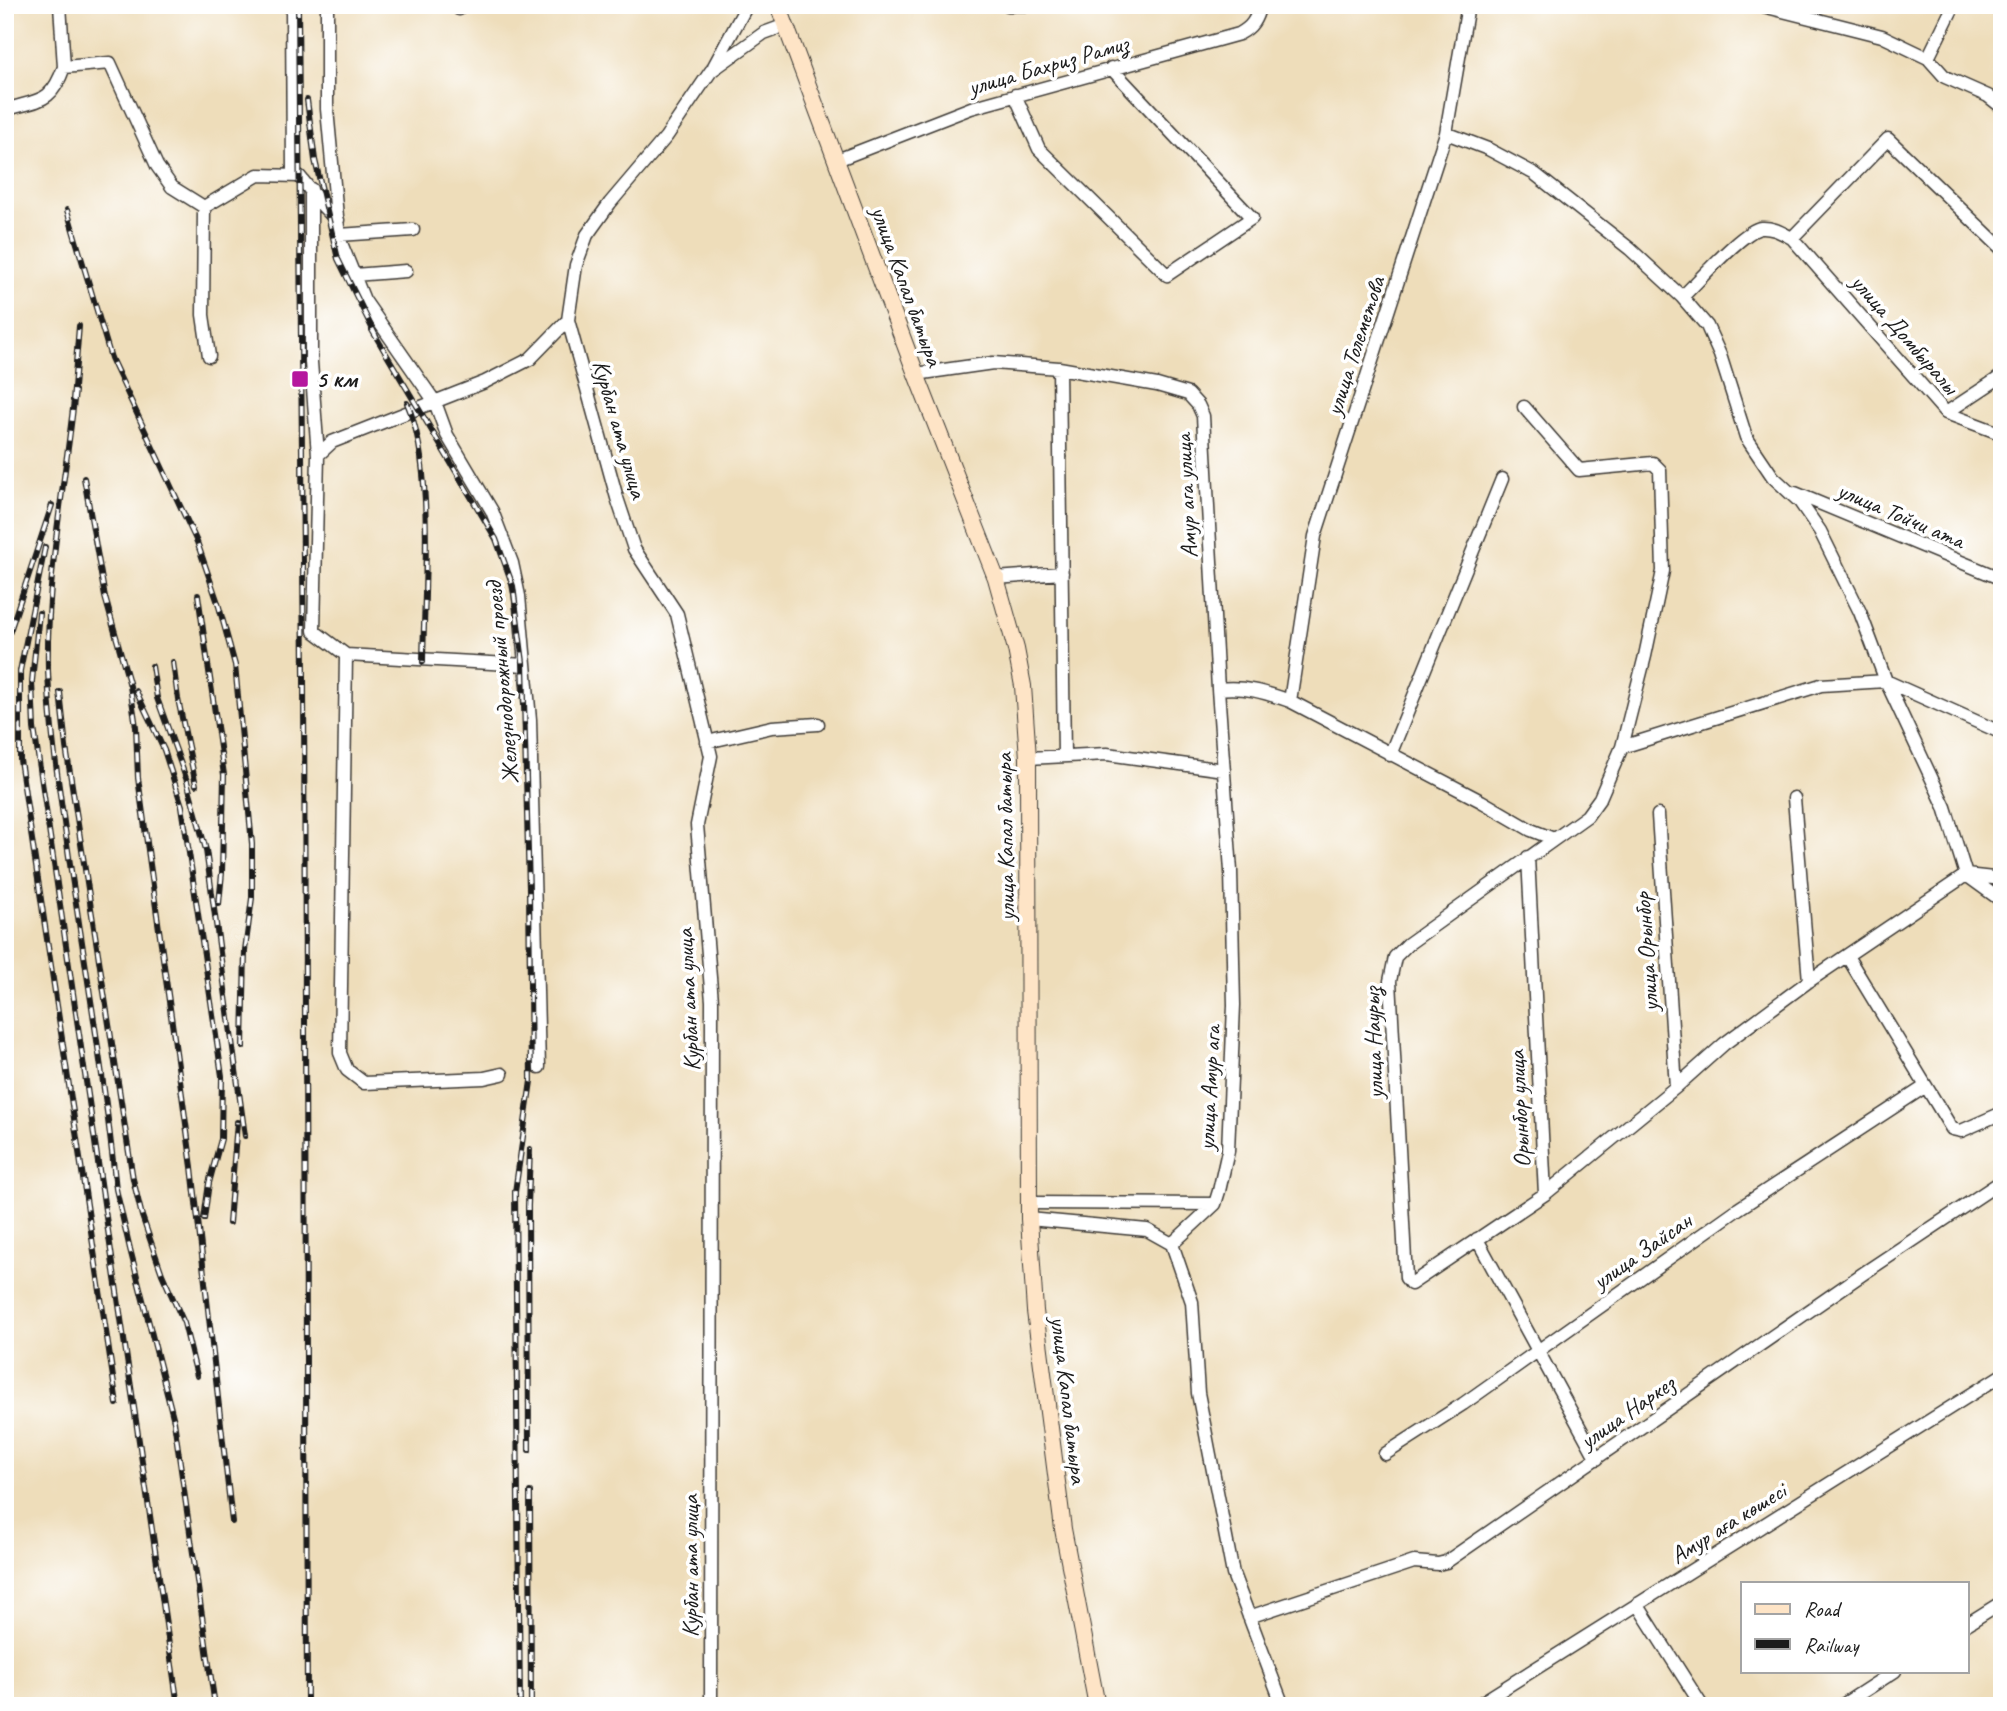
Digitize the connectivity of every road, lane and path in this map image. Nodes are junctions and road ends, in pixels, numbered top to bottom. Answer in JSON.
{"nodes":[{"id":1,"x":60,"y":5,"type":"edge"},
{"id":2,"x":292,"y":5,"type":"edge"},
{"id":3,"x":327,"y":5,"type":"edge"},
{"id":4,"x":747,"y":5,"type":"edge"},
{"id":5,"x":778,"y":5,"type":"edge"},
{"id":6,"x":1008,"y":5,"type":"edge"},
{"id":7,"x":1026,"y":5,"type":"edge"},
{"id":8,"x":1259,"y":5,"type":"edge"},
{"id":9,"x":1468,"y":5,"type":"edge"},
{"id":10,"x":1759,"y":5,"type":"edge"},
{"id":11,"x":1954,"y":5,"type":"edge"},
{"id":12,"x":786,"y":25,"type":"junction"},
{"id":13,"x":1928,"y":58,"type":"junction"},
{"id":14,"x":64,"y":67,"type":"junction"},
{"id":15,"x":1111,"y":68,"type":"junction"},
{"id":16,"x":711,"y":71,"type":"junction"},
{"id":17,"x":1015,"y":95,"type":"junction"},
{"id":18,"x":2002,"y":107,"type":"edge"},
{"id":19,"x":5,"y":110,"type":"edge"},
{"id":20,"x":1446,"y":133,"type":"junction"},
{"id":21,"x":837,"y":160,"type":"junction"},
{"id":22,"x":293,"y":176,"type":"junction"},
{"id":23,"x":311,"y":189,"type":"junction"},
{"id":24,"x":204,"y":207,"type":"junction"},
{"id":25,"x":338,"y":220,"type":"junction"},
{"id":26,"x":413,"y":230,"type":"dead end"},
{"id":27,"x":339,"y":235,"type":"junction"},
{"id":28,"x":1792,"y":238,"type":"junction"},
{"id":29,"x":2002,"y":249,"type":"edge"},
{"id":30,"x":406,"y":271,"type":"dead end"},
{"id":31,"x":354,"y":275,"type":"junction"},
{"id":32,"x":1682,"y":298,"type":"junction"},
{"id":33,"x":568,"y":320,"type":"junction"},
{"id":34,"x":209,"y":356,"type":"dead end"},
{"id":35,"x":1059,"y":368,"type":"junction"},
{"id":36,"x":916,"y":374,"type":"junction"},
{"id":37,"x":2002,"y":376,"type":"edge"},
{"id":38,"x":435,"y":402,"type":"junction"},
{"id":39,"x":1524,"y":407,"type":"dead end"},
{"id":40,"x":1946,"y":413,"type":"junction"},
{"id":41,"x":2002,"y":434,"type":"edge"},
{"id":42,"x":318,"y":455,"type":"junction"},
{"id":43,"x":1502,"y":479,"type":"dead end"},
{"id":44,"x":1785,"y":488,"type":"junction"},
{"id":45,"x":1062,"y":573,"type":"junction"},
{"id":46,"x":996,"y":578,"type":"junction"},
{"id":47,"x":2002,"y":579,"type":"edge"},
{"id":48,"x":346,"y":655,"type":"junction"},
{"id":49,"x":525,"y":665,"type":"junction"},
{"id":50,"x":1886,"y":681,"type":"junction"},
{"id":51,"x":1218,"y":689,"type":"junction"},
{"id":52,"x":1290,"y":701,"type":"junction"},
{"id":53,"x":818,"y":724,"type":"dead end"},
{"id":54,"x":2002,"y":733,"type":"edge"},
{"id":55,"x":707,"y":742,"type":"junction"},
{"id":56,"x":1622,"y":747,"type":"junction"},
{"id":57,"x":1391,"y":755,"type":"junction"},
{"id":58,"x":1064,"y":756,"type":"junction"},
{"id":59,"x":1028,"y":758,"type":"junction"},
{"id":60,"x":1224,"y":770,"type":"junction"},
{"id":61,"x":1794,"y":799,"type":"dead end"},
{"id":62,"x":1657,"y":815,"type":"dead end"},
{"id":63,"x":1554,"y":839,"type":"junction"},
{"id":64,"x":1528,"y":857,"type":"junction"},
{"id":65,"x":1966,"y":875,"type":"junction"},
{"id":66,"x":2002,"y":879,"type":"edge"},
{"id":67,"x":2002,"y":901,"type":"edge"},
{"id":68,"x":1847,"y":956,"type":"junction"},
{"id":69,"x":1810,"y":981,"type":"junction"},
{"id":70,"x":539,"y":1067,"type":"dead end"},
{"id":71,"x":502,"y":1074,"type":"dead end"},
{"id":72,"x":1926,"y":1086,"type":"junction"},
{"id":73,"x":1676,"y":1087,"type":"junction"},
{"id":74,"x":2002,"y":1113,"type":"edge"},
{"id":75,"x":2002,"y":1181,"type":"edge"},
{"id":76,"x":1545,"y":1194,"type":"junction"},
{"id":77,"x":1214,"y":1204,"type":"junction"},
{"id":78,"x":1029,"y":1211,"type":"junction"},
{"id":79,"x":1477,"y":1239,"type":"junction"},
{"id":80,"x":1172,"y":1244,"type":"junction"},
{"id":81,"x":1409,"y":1283,"type":"joint"},
{"id":82,"x":1536,"y":1352,"type":"junction"},
{"id":83,"x":2002,"y":1375,"type":"edge"},
{"id":84,"x":1385,"y":1454,"type":"dead end"},
{"id":85,"x":1597,"y":1459,"type":"junction"},
{"id":86,"x":2002,"y":1602,"type":"edge"},
{"id":87,"x":1637,"y":1604,"type":"junction"},
{"id":88,"x":1250,"y":1617,"type":"junction"},
{"id":89,"x":1968,"y":1623,"type":"edge"},
{"id":90,"x":1893,"y":1672,"type":"edge"},
{"id":91,"x":711,"y":1706,"type":"edge"},
{"id":92,"x":1097,"y":1706,"type":"edge"},
{"id":93,"x":1283,"y":1706,"type":"edge"},
{"id":94,"x":1476,"y":1706,"type":"edge"},
{"id":95,"x":1702,"y":1706,"type":"edge"},
{"id":96,"x":1841,"y":1706,"type":"edge"}],
"edges":[{"from":1,"to":14,"type":"street"},
{"from":2,"to":22,"type":"street"},
{"from":3,"to":25,"type":"street","name":"Железнодорожный проезд"},
{"from":4,"to":16,"type":"street"},
{"from":5,"to":12,"type":"main road","name":"улица Капал батыра"},
{"from":6,"to":7,"type":"street"},
{"from":8,"to":15,"type":"street","name":"улица Бахриз Рамиз"},
{"from":9,"to":20,"type":"street","name":"улица Толеметова"},
{"from":10,"to":13,"type":"street"},
{"from":11,"to":13,"type":"street"},
{"from":12,"to":16,"type":"street"},
{"from":12,"to":21,"type":"main road","name":"улица Капал батыра"},
{"from":13,"to":18,"type":"street"},
{"from":14,"to":19,"type":"street"},
{"from":14,"to":24,"type":"street"},
{"from":15,"to":17,"type":"street","name":"улица Бахриз Рамиз"},
{"from":15,"to":17,"type":"street"},
{"from":16,"to":33,"type":"street"},
{"from":17,"to":21,"type":"street","name":"улица Бахриз Рамиз"},
{"from":20,"to":32,"type":"street"},
{"from":20,"to":52,"type":"street","name":"улица Толеметова"},
{"from":21,"to":36,"type":"main road","name":"улица Капал батыра"},
{"from":22,"to":23,"type":"street"},
{"from":22,"to":24,"type":"street"},
{"from":23,"to":25,"type":"street"},
{"from":23,"to":42,"type":"street"},
{"from":24,"to":34,"type":"street"},
{"from":25,"to":27,"type":"street","name":"Железнодорожный проезд"},
{"from":26,"to":27,"type":"street"},
{"from":27,"to":31,"type":"street","name":"Железнодорожный проезд"},
{"from":28,"to":29,"type":"street"},
{"from":28,"to":32,"type":"street"},
{"from":28,"to":40,"type":"street","name":"улица Домбыралы"},
{"from":30,"to":31,"type":"street"},
{"from":31,"to":38,"type":"street","name":"Железнодорожный проезд"},
{"from":32,"to":44,"type":"street"},
{"from":33,"to":38,"type":"street"},
{"from":33,"to":55,"type":"street","name":"Курбан ата улица"},
{"from":35,"to":36,"type":"street","name":"Амур ага улица"},
{"from":35,"to":45,"type":"street"},
{"from":35,"to":51,"type":"street","name":"Амур ага улица"},
{"from":36,"to":46,"type":"main road","name":"улица Капал батыра"},
{"from":37,"to":40,"type":"street"},
{"from":38,"to":42,"type":"street"},
{"from":38,"to":49,"type":"street","name":"Железнодорожный проезд"},
{"from":39,"to":56,"type":"street","name":"улица Наурыз"},
{"from":40,"to":41,"type":"street","name":"улица Домбыралы"},
{"from":42,"to":48,"type":"street"},
{"from":43,"to":57,"type":"street"},
{"from":44,"to":47,"type":"street","name":"улица Тойчи ата"},
{"from":44,"to":50,"type":"street"},
{"from":45,"to":46,"type":"street"},
{"from":45,"to":58,"type":"street"},
{"from":46,"to":59,"type":"main road","name":"улица Капал батыра"},
{"from":48,"to":49,"type":"street"},
{"from":48,"to":71,"type":"street"},
{"from":49,"to":70,"type":"street","name":"Железнодорожный проезд"},
{"from":50,"to":54,"type":"street"},
{"from":50,"to":56,"type":"street"},
{"from":50,"to":65,"type":"street"},
{"from":51,"to":52,"type":"street"},
{"from":51,"to":60,"type":"street","name":"улица Амур ага"},
{"from":52,"to":57,"type":"street"},
{"from":53,"to":55,"type":"street"},
{"from":55,"to":91,"type":"street","name":"Курбан ата улица"},
{"from":56,"to":63,"type":"street","name":"улица Наурыз"},
{"from":57,"to":63,"type":"street"},
{"from":58,"to":59,"type":"street"},
{"from":58,"to":60,"type":"street"},
{"from":59,"to":78,"type":"main road","name":"улица Капал батыра"},
{"from":60,"to":77,"type":"street","name":"улица Амур ага"},
{"from":61,"to":69,"type":"street"},
{"from":62,"to":73,"type":"street","name":"улица Орынбор"},
{"from":63,"to":64,"type":"street","name":"улица Наурыз"},
{"from":64,"to":76,"type":"street","name":"Орынбор улица"},
{"from":64,"to":81,"type":"street","name":"улица Наурыз"},
{"from":65,"to":66,"type":"street"},
{"from":65,"to":67,"type":"street"},
{"from":65,"to":68,"type":"street"},
{"from":68,"to":69,"type":"street"},
{"from":68,"to":72,"type":"street"},
{"from":69,"to":73,"type":"street"},
{"from":72,"to":74,"type":"street"},
{"from":72,"to":82,"type":"street","name":"улица Зайсан"},
{"from":73,"to":76,"type":"street"},
{"from":75,"to":85,"type":"street","name":"улица Наркез"},
{"from":76,"to":79,"type":"street","name":"Орынбор улица"},
{"from":77,"to":78,"type":"street"},
{"from":77,"to":80,"type":"street"},
{"from":78,"to":80,"type":"street"},
{"from":78,"to":92,"type":"main road","name":"улица Капал батыра"},
{"from":79,"to":81,"type":"street","name":"Орынбор улица"},
{"from":79,"to":82,"type":"street"},
{"from":80,"to":88,"type":"street"},
{"from":82,"to":84,"type":"street","name":"улица Зайсан"},
{"from":82,"to":85,"type":"street"},
{"from":83,"to":87,"type":"street","name":"Амур аға көшесі"},
{"from":85,"to":88,"type":"street","name":"улица Наркез"},
{"from":86,"to":89,"type":"street"},
{"from":87,"to":94,"type":"street","name":"Амур аға көшесі"},
{"from":87,"to":95,"type":"street"},
{"from":88,"to":93,"type":"street"},
{"from":90,"to":96,"type":"street"}]}
